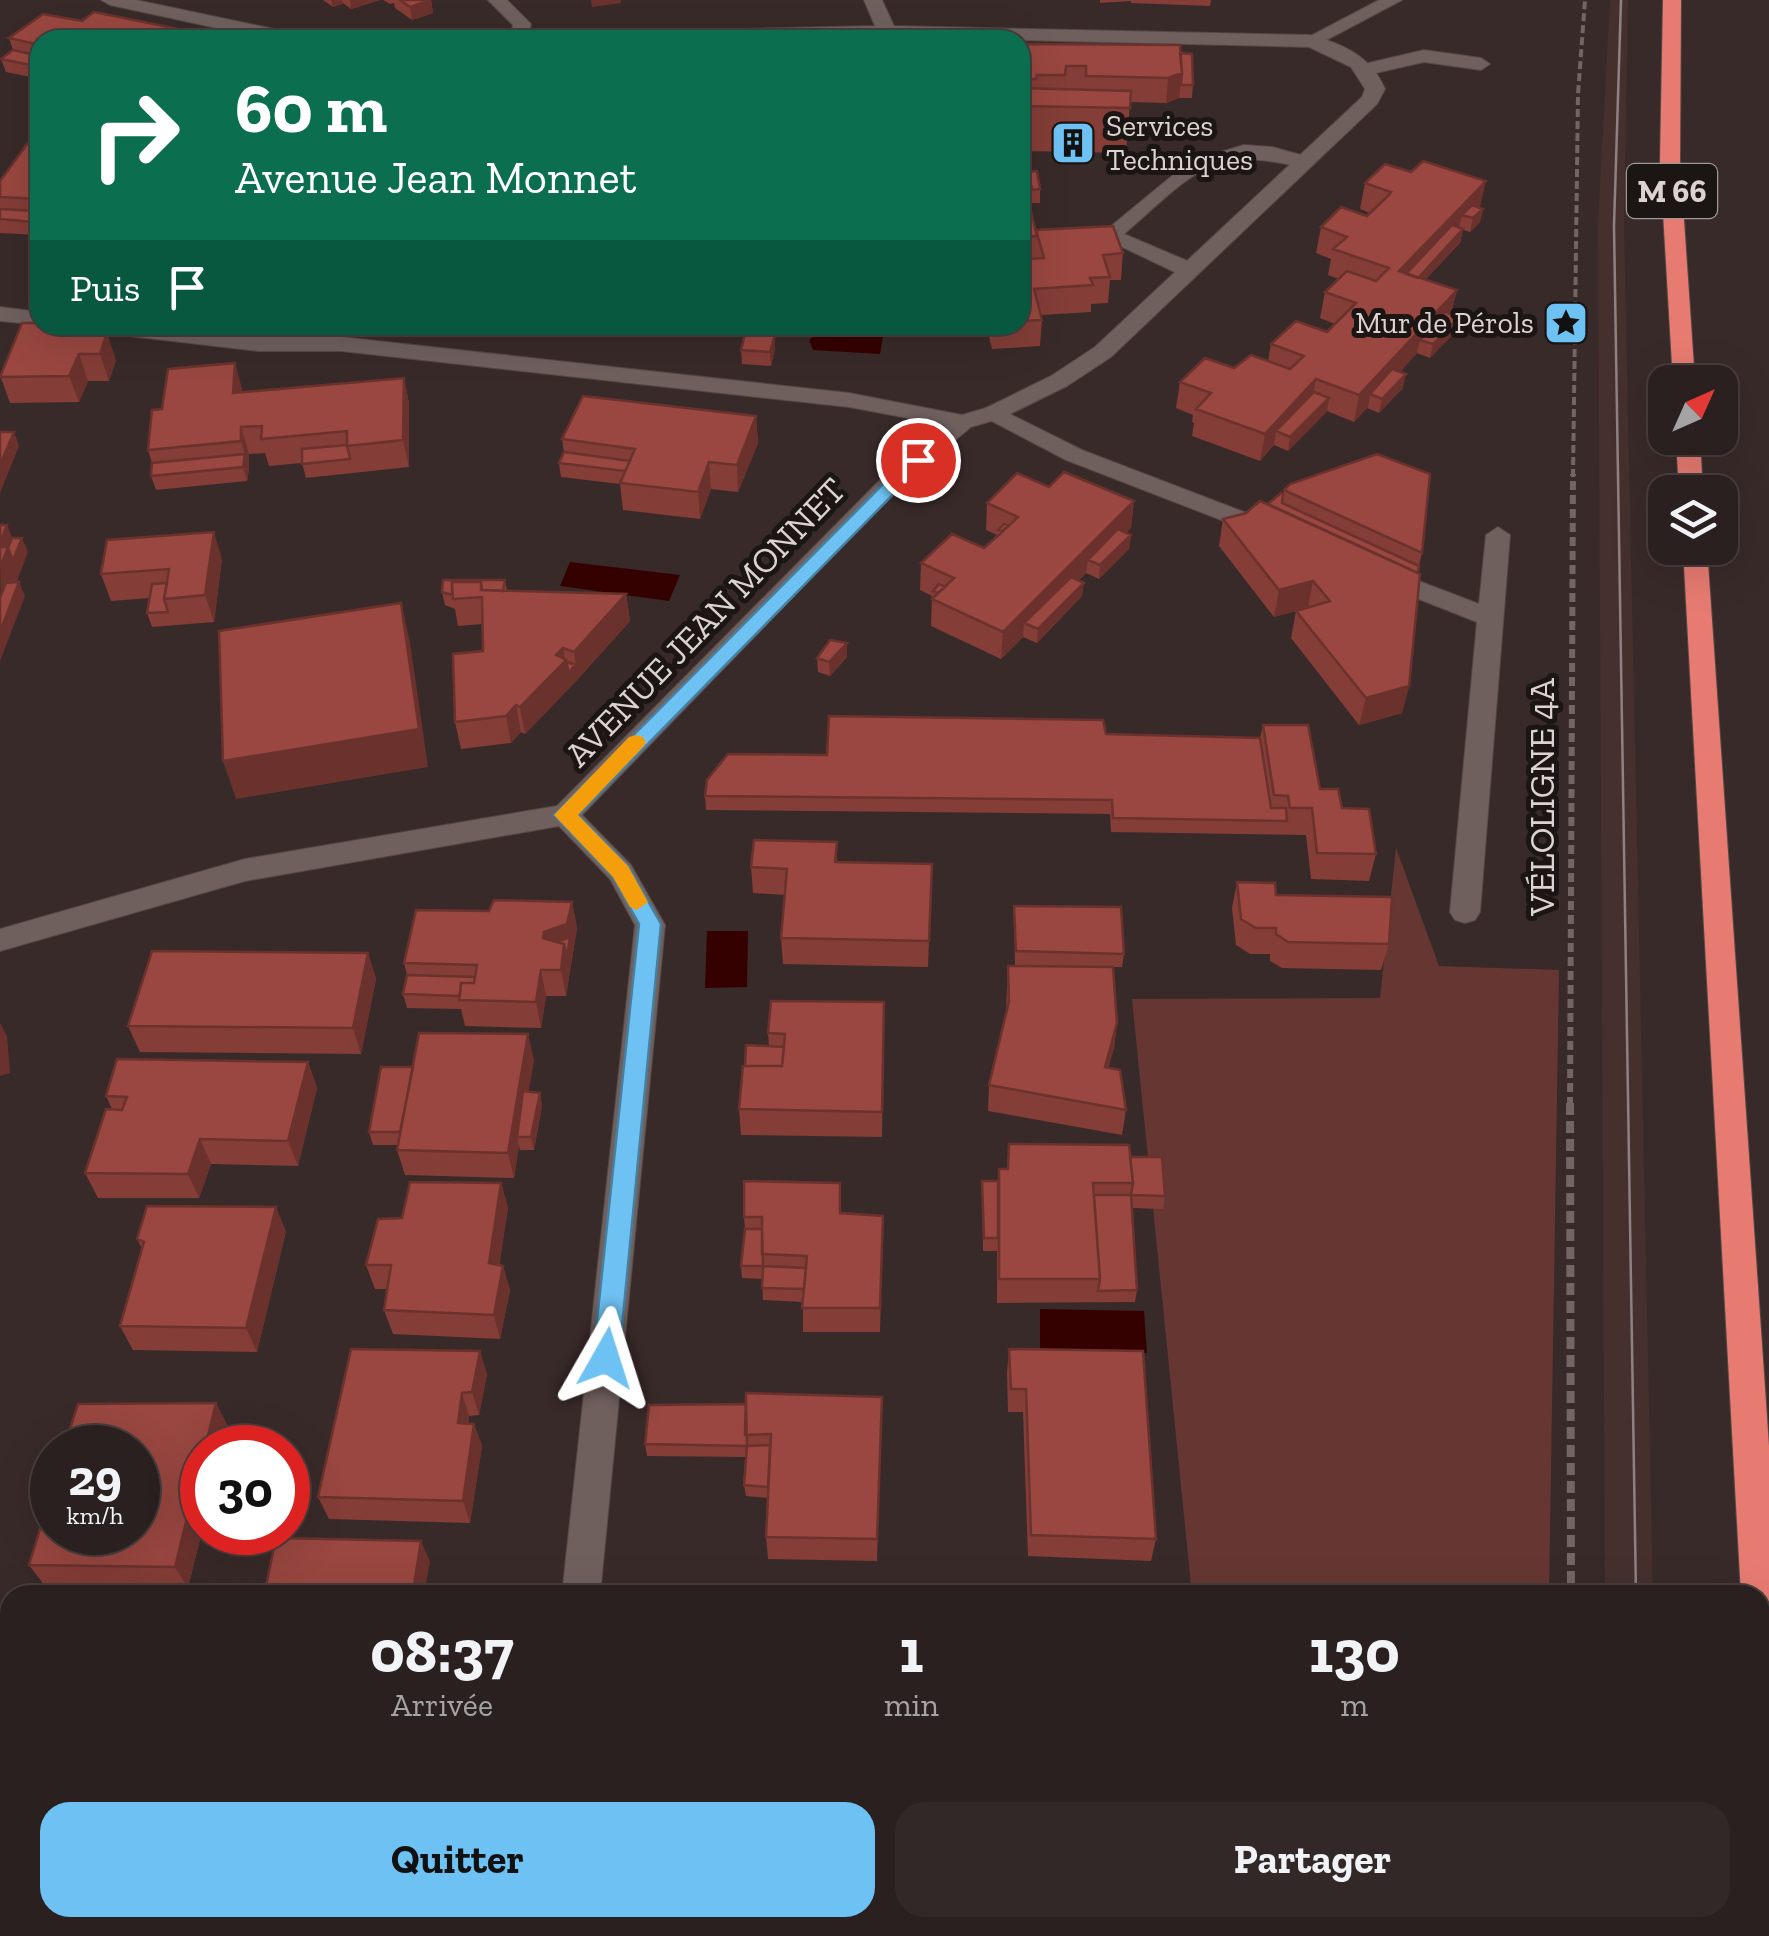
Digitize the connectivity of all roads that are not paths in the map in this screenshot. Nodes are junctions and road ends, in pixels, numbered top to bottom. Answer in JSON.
{"nodes":[{"id":1,"x":110,"y":0,"type":"edge"},
{"id":2,"x":498,"y":0,"type":"edge"},
{"id":3,"x":873,"y":0,"type":"edge"},
{"id":4,"x":1393,"y":0,"type":"edge"},
{"id":5,"x":1672,"y":0,"type":"edge"},
{"id":6,"x":251,"y":30,"type":"edge"},
{"id":7,"x":521,"y":30,"type":"edge"},
{"id":8,"x":886,"y":30,"type":"edge"},
{"id":9,"x":1030,"y":34,"type":"edge"},
{"id":10,"x":1310,"y":41,"type":"junction"},
{"id":11,"x":1481,"y":64,"type":"dead end"},
{"id":12,"x":1369,"y":72,"type":"junction"},
{"id":13,"x":1305,"y":162,"type":"junction"},
{"id":14,"x":1189,"y":270,"type":"junction"},
{"id":15,"x":0,"y":314,"type":"edge"},
{"id":16,"x":30,"y":318,"type":"edge"},
{"id":17,"x":180,"y":335,"type":"edge"},
{"id":18,"x":1683,"y":365,"type":"edge"},
{"id":19,"x":994,"y":413,"type":"junction"},
{"id":20,"x":963,"y":422,"type":"junction"},
{"id":21,"x":1498,"y":535,"type":"dead end"},
{"id":22,"x":1288,"y":538,"type":"edge"},
{"id":23,"x":1695,"y":565,"type":"edge"},
{"id":24,"x":1362,"y":567,"type":"edge"},
{"id":25,"x":1491,"y":618,"type":"junction"},
{"id":26,"x":565,"y":815,"type":"junction"},
{"id":27,"x":1465,"y":912,"type":"dead end"},
{"id":28,"x":0,"y":940,"type":"edge"},
{"id":29,"x":583,"y":1585,"type":"edge"},
{"id":30,"x":1760,"y":1585,"type":"edge"}],
"edges":[{"from":1,"to":6,"type":"street"},
{"from":2,"to":7,"type":"street"},
{"from":3,"to":8,"type":"street"},
{"from":4,"to":10,"type":"street"},
{"from":5,"to":18,"type":"highway","number":"M 66"},
{"from":9,"to":10,"type":"street"},
{"from":10,"to":12,"type":"street"},
{"from":11,"to":12,"type":"street"},
{"from":12,"to":13,"type":"street","name":"AVENUE JEAN MONNET"},
{"from":13,"to":14,"type":"street","name":"AVENUE JEAN MONNET"},
{"from":13,"to":14,"type":"street"},
{"from":14,"to":19,"type":"street","name":"AVENUE JEAN MONNET"},
{"from":15,"to":16,"type":"street"},
{"from":17,"to":20,"type":"street"},
{"from":19,"to":20,"type":"street","name":"AVENUE JEAN MONNET"},
{"from":19,"to":22,"type":"street"},
{"from":20,"to":26,"type":"street","name":"AVENUE JEAN MONNET"},
{"from":21,"to":25,"type":"street"},
{"from":23,"to":30,"type":"highway"},
{"from":24,"to":25,"type":"street"},
{"from":25,"to":27,"type":"street"},
{"from":26,"to":28,"type":"street","name":"AVENUE JEAN MONNET"},
{"from":26,"to":29,"type":"street"}]}
